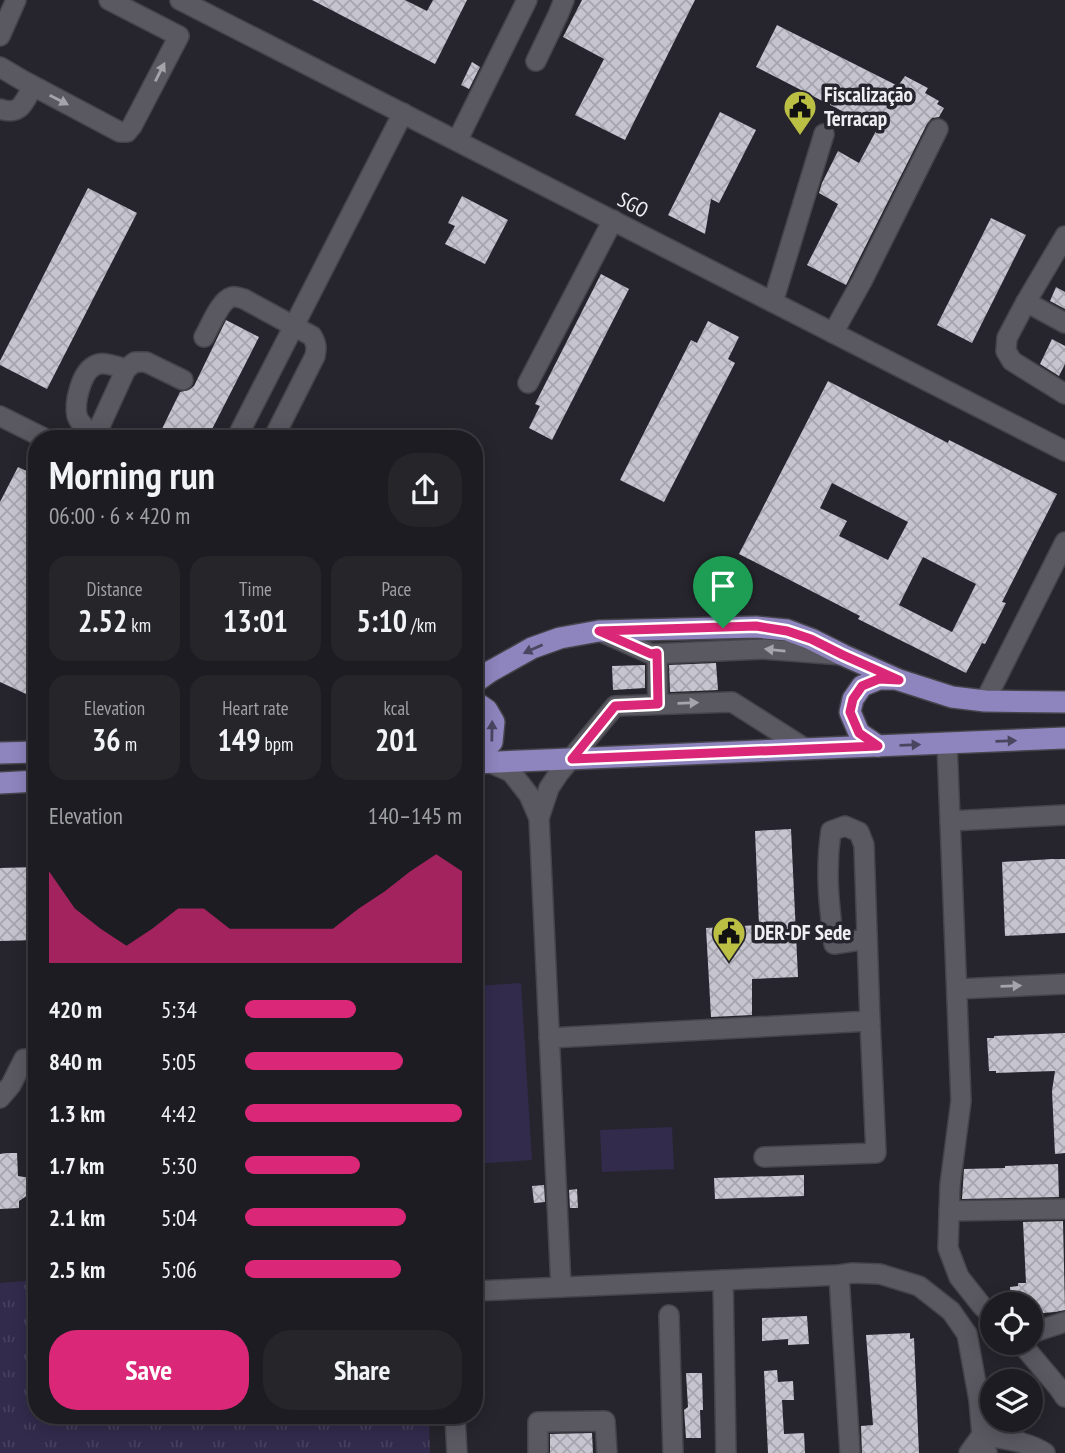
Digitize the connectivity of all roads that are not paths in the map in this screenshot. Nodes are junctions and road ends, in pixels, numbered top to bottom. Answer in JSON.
{"nodes":[{"id":1,"x":16,"y":0,"type":"edge"},
{"id":2,"x":109,"y":0,"type":"edge"},
{"id":3,"x":527,"y":0,"type":"edge"},
{"id":4,"x":564,"y":0,"type":"edge"},
{"id":5,"x":187,"y":4,"type":"edge"},
{"id":6,"x":0,"y":36,"type":"edge"},
{"id":7,"x":179,"y":36,"type":"junction"},
{"id":8,"x":537,"y":61,"type":"dead end"},
{"id":9,"x":0,"y":66,"type":"edge"},
{"id":10,"x":33,"y":86,"type":"junction"},
{"id":11,"x":0,"y":109,"type":"edge"},
{"id":12,"x":402,"y":113,"type":"junction"},
{"id":13,"x":938,"y":130,"type":"dead end"},
{"id":14,"x":824,"y":134,"type":"dead end"},
{"id":15,"x":457,"y":141,"type":"junction"},
{"id":16,"x":613,"y":220,"type":"junction"},
{"id":17,"x":1065,"y":236,"type":"edge"},
{"id":18,"x":772,"y":302,"type":"junction"},
{"id":19,"x":1026,"y":302,"type":"junction"},
{"id":20,"x":1065,"y":323,"type":"edge"},
{"id":21,"x":294,"y":325,"type":"junction"},
{"id":22,"x":833,"y":333,"type":"junction"},
{"id":23,"x":204,"y":337,"type":"dead end"},
{"id":24,"x":126,"y":369,"type":"junction"},
{"id":25,"x":183,"y":380,"type":"dead end"},
{"id":26,"x":528,"y":383,"type":"dead end"},
{"id":27,"x":1065,"y":394,"type":"edge"},
{"id":28,"x":0,"y":415,"type":"edge"},
{"id":29,"x":29,"y":430,"type":"edge"},
{"id":30,"x":88,"y":430,"type":"edge"},
{"id":31,"x":99,"y":430,"type":"edge"},
{"id":32,"x":241,"y":430,"type":"edge"},
{"id":33,"x":278,"y":430,"type":"edge"},
{"id":34,"x":1065,"y":451,"type":"edge"},
{"id":35,"x":1065,"y":542,"type":"edge"},
{"id":36,"x":599,"y":631,"type":"junction"},
{"id":37,"x":657,"y":653,"type":"junction"},
{"id":38,"x":843,"y":655,"type":"junction"},
{"id":39,"x":483,"y":677,"type":"edge"},
{"id":40,"x":899,"y":680,"type":"junction"},
{"id":41,"x":985,"y":701,"type":"junction"},
{"id":42,"x":1065,"y":702,"type":"edge"},
{"id":43,"x":658,"y":704,"type":"junction"},
{"id":44,"x":483,"y":707,"type":"edge"},
{"id":45,"x":1065,"y":738,"type":"edge"},
{"id":46,"x":947,"y":743,"type":"junction"},
{"id":47,"x":878,"y":746,"type":"junction"},
{"id":48,"x":806,"y":749,"type":"junction"},
{"id":49,"x":28,"y":752,"type":"edge"},
{"id":50,"x":0,"y":753,"type":"edge"},
{"id":51,"x":483,"y":756,"type":"edge"},
{"id":52,"x":572,"y":759,"type":"junction"},
{"id":53,"x":483,"y":762,"type":"edge"},
{"id":54,"x":483,"y":763,"type":"edge"},
{"id":55,"x":28,"y":781,"type":"edge"},
{"id":56,"x":0,"y":783,"type":"edge"},
{"id":57,"x":1065,"y":815,"type":"edge"},
{"id":58,"x":539,"y":818,"type":"junction"},
{"id":59,"x":950,"y":821,"type":"junction"},
{"id":60,"x":867,"y":939,"type":"junction"},
{"id":61,"x":1065,"y":984,"type":"edge"},
{"id":62,"x":957,"y":989,"type":"junction"},
{"id":63,"x":870,"y":1021,"type":"junction"},
{"id":64,"x":549,"y":1038,"type":"junction"},
{"id":65,"x":24,"y":1059,"type":"dead end"},
{"id":66,"x":0,"y":1098,"type":"edge"},
{"id":67,"x":764,"y":1157,"type":"dead end"},
{"id":68,"x":1065,"y":1209,"type":"edge"},
{"id":69,"x":949,"y":1211,"type":"junction"},
{"id":70,"x":839,"y":1275,"type":"junction"},
{"id":71,"x":723,"y":1280,"type":"junction"},
{"id":72,"x":561,"y":1287,"type":"junction"},
{"id":73,"x":483,"y":1291,"type":"edge"},
{"id":74,"x":980,"y":1304,"type":"edge"},
{"id":75,"x":669,"y":1315,"type":"dead end"},
{"id":76,"x":1065,"y":1322,"type":"edge"},
{"id":77,"x":1043,"y":1329,"type":"edge"},
{"id":78,"x":1031,"y":1355,"type":"edge"},
{"id":79,"x":1065,"y":1397,"type":"edge"},
{"id":80,"x":455,"y":1424,"type":"edge"},
{"id":81,"x":985,"y":1444,"type":"edge"},
{"id":82,"x":457,"y":1453,"type":"edge"},
{"id":83,"x":538,"y":1453,"type":"edge"},
{"id":84,"x":607,"y":1453,"type":"edge"},
{"id":85,"x":673,"y":1453,"type":"edge"},
{"id":86,"x":726,"y":1453,"type":"edge"},
{"id":87,"x":850,"y":1453,"type":"edge"},
{"id":88,"x":970,"y":1453,"type":"edge"},
{"id":89,"x":1045,"y":1453,"type":"edge"}],
"edges":[{"from":1,"to":6,"type":"lane"},
{"from":2,"to":7,"type":"lane"},
{"from":3,"to":15,"type":"lane"},
{"from":4,"to":8,"type":"lane"},
{"from":5,"to":7,"type":"lane"},
{"from":5,"to":12,"type":"lane","name":"SGO"},
{"from":10,"to":7,"type":"lane","one_way":true},
{"from":9,"to":10,"type":"lane"},
{"from":10,"to":11,"type":"lane"},
{"from":12,"to":15,"type":"lane","name":"SGO"},
{"from":12,"to":21,"type":"lane"},
{"from":13,"to":22,"type":"lane"},
{"from":14,"to":18,"type":"lane"},
{"from":15,"to":16,"type":"lane","name":"SGO"},
{"from":16,"to":18,"type":"lane","name":"SGO"},
{"from":16,"to":26,"type":"lane"},
{"from":17,"to":19,"type":"lane"},
{"from":18,"to":22,"type":"lane","name":"SGO"},
{"from":19,"to":20,"type":"lane"},
{"from":19,"to":27,"type":"lane"},
{"from":21,"to":23,"type":"lane"},
{"from":21,"to":32,"type":"lane"},
{"from":21,"to":33,"type":"lane"},
{"from":22,"to":34,"type":"lane","name":"SGO"},
{"from":24,"to":25,"type":"lane"},
{"from":24,"to":30,"type":"lane"},
{"from":24,"to":31,"type":"lane"},
{"from":28,"to":29,"type":"lane"},
{"from":35,"to":41,"type":"lane"},
{"from":36,"to":37,"type":"lane"},
{"from":36,"to":38,"type":"main road"},
{"from":36,"to":39,"type":"main road","one_way":true},
{"from":38,"to":37,"type":"lane","one_way":true},
{"from":37,"to":43,"type":"lane"},
{"from":38,"to":40,"type":"main road"},
{"from":40,"to":41,"type":"main road"},
{"from":40,"to":47,"type":"main road"},
{"from":41,"to":42,"type":"main road"},
{"from":43,"to":48,"type":"lane","one_way":true},
{"from":43,"to":52,"type":"lane"},
{"from":51,"to":44,"type":"main road","one_way":true},
{"from":46,"to":45,"type":"main road","one_way":true},
{"from":47,"to":46,"type":"main road","one_way":true},
{"from":46,"to":59,"type":"lane"},
{"from":47,"to":48,"type":"main road"},
{"from":48,"to":52,"type":"main road"},
{"from":49,"to":50,"type":"main road"},
{"from":52,"to":53,"type":"main road"},
{"from":52,"to":58,"type":"lane"},
{"from":54,"to":58,"type":"lane"},
{"from":55,"to":56,"type":"main road"},
{"from":57,"to":59,"type":"lane"},
{"from":58,"to":64,"type":"lane"},
{"from":59,"to":62,"type":"lane"},
{"from":60,"to":60,"type":"lane"},
{"from":60,"to":63,"type":"lane"},
{"from":62,"to":61,"type":"lane","one_way":true},
{"from":62,"to":69,"type":"lane"},
{"from":63,"to":64,"type":"lane"},
{"from":63,"to":67,"type":"lane"},
{"from":64,"to":72,"type":"lane"},
{"from":65,"to":66,"type":"lane"},
{"from":68,"to":69,"type":"lane"},
{"from":69,"to":74,"type":"lane"},
{"from":70,"to":71,"type":"lane"},
{"from":70,"to":81,"type":"lane"},
{"from":70,"to":87,"type":"lane"},
{"from":71,"to":72,"type":"lane"},
{"from":71,"to":86,"type":"lane"},
{"from":72,"to":73,"type":"lane"},
{"from":75,"to":85,"type":"lane"},
{"from":76,"to":77,"type":"lane"},
{"from":78,"to":79,"type":"lane"},
{"from":80,"to":82,"type":"lane"},
{"from":81,"to":88,"type":"lane"},
{"from":81,"to":89,"type":"lane"},
{"from":83,"to":84,"type":"lane"}]}
